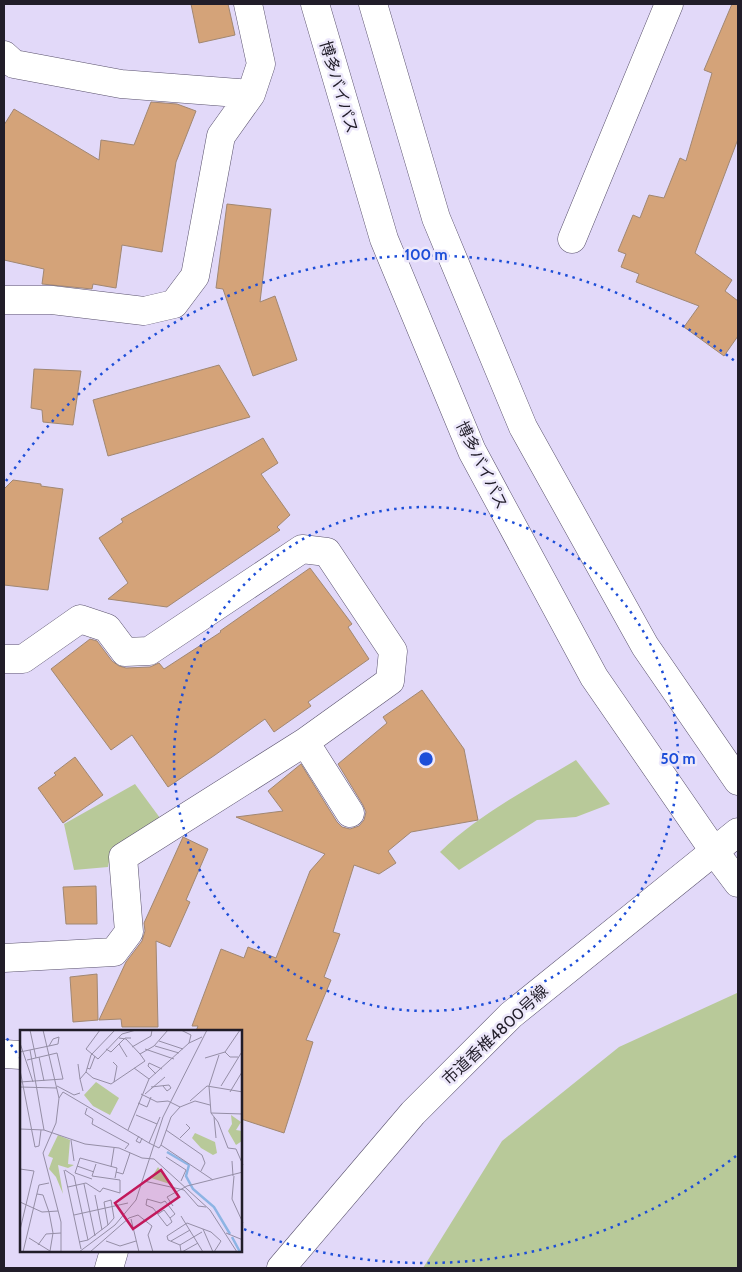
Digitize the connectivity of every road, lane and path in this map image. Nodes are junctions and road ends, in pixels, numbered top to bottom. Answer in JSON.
{"nodes":[{"id":1,"x":248,"y":4,"type":"edge"},
{"id":2,"x":315,"y":4,"type":"edge"},
{"id":3,"x":372,"y":4,"type":"edge"},
{"id":4,"x":669,"y":4,"type":"edge"},
{"id":5,"x":4,"y":55,"type":"edge"},
{"id":6,"x":251,"y":94,"type":"junction"},
{"id":7,"x":572,"y":239,"type":"dead end"},
{"id":8,"x":4,"y":300,"type":"edge"},
{"id":9,"x":4,"y":659,"type":"edge"},
{"id":10,"x":305,"y":742,"type":"junction"},
{"id":11,"x":738,"y":781,"type":"edge"},
{"id":12,"x":350,"y":813,"type":"dead end"},
{"id":13,"x":738,"y":832,"type":"edge"},
{"id":14,"x":714,"y":851,"type":"junction"},
{"id":15,"x":738,"y":883,"type":"edge"},
{"id":16,"x":4,"y":958,"type":"edge"},
{"id":17,"x":4,"y":1054,"type":"edge"},
{"id":18,"x":20,"y":1055,"type":"edge"},
{"id":19,"x":114,"y":1252,"type":"edge"},
{"id":20,"x":109,"y":1268,"type":"edge"},
{"id":21,"x":281,"y":1268,"type":"edge"}],
"edges":[{"from":1,"to":6,"type":"main road"},
{"from":2,"to":14,"type":"main road","name":"博多バイパス"},
{"from":3,"to":11,"type":"main road"},
{"from":4,"to":7,"type":"main road"},
{"from":5,"to":6,"type":"main road"},
{"from":6,"to":8,"type":"main road"},
{"from":9,"to":10,"type":"main road"},
{"from":10,"to":12,"type":"main road"},
{"from":10,"to":16,"type":"main road"},
{"from":13,"to":14,"type":"main road","name":"市道香椎4800号線"},
{"from":14,"to":15,"type":"main road","name":"博多バイパス"},
{"from":14,"to":21,"type":"main road","name":"市道香椎4800号線"},
{"from":17,"to":18,"type":"main road"},
{"from":19,"to":20,"type":"main road"}]}
